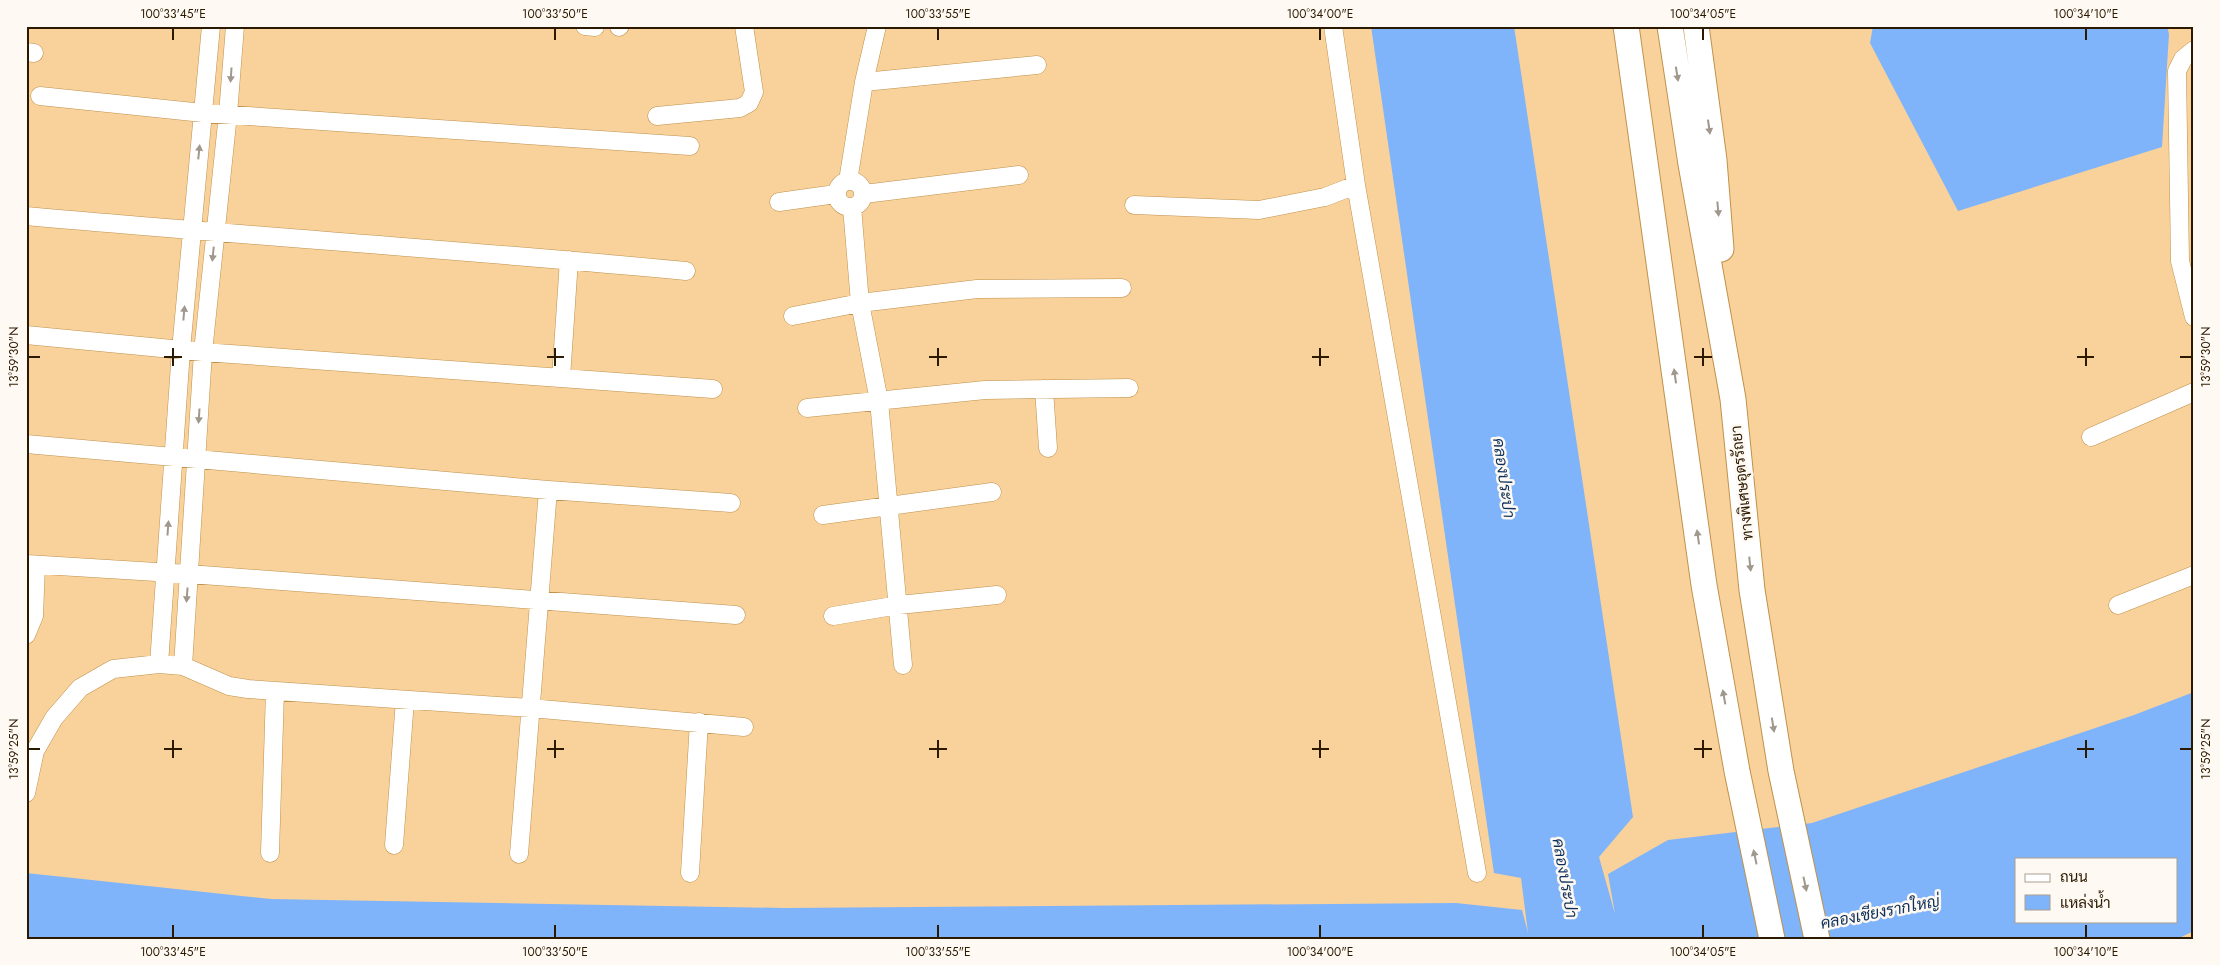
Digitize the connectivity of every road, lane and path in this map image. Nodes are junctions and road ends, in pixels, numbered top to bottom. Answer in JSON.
{"nodes":[{"id":1,"x":211,"y":26,"type":"edge"},
{"id":2,"x":235,"y":26,"type":"edge"},
{"id":3,"x":744,"y":26,"type":"edge"},
{"id":4,"x":877,"y":26,"type":"edge"},
{"id":5,"x":1333,"y":26,"type":"edge"},
{"id":6,"x":1626,"y":26,"type":"edge"},
{"id":7,"x":1670,"y":26,"type":"edge"},
{"id":8,"x":1696,"y":26,"type":"edge"},
{"id":9,"x":2194,"y":50,"type":"edge"},
{"id":10,"x":1037,"y":65,"type":"dead end"},
{"id":11,"x":864,"y":82,"type":"junction"},
{"id":12,"x":40,"y":96,"type":"dead end"},
{"id":13,"x":203,"y":113,"type":"junction"},
{"id":14,"x":228,"y":114,"type":"junction"},
{"id":15,"x":657,"y":116,"type":"dead end"},
{"id":16,"x":690,"y":146,"type":"dead end"},
{"id":17,"x":1019,"y":175,"type":"dead end"},
{"id":18,"x":1356,"y":185,"type":"junction"},
{"id":19,"x":842,"y":187,"type":"junction"},
{"id":20,"x":858,"y":201,"type":"junction"},
{"id":21,"x":779,"y":202,"type":"dead end"},
{"id":22,"x":1134,"y":205,"type":"dead end"},
{"id":23,"x":26,"y":216,"type":"edge"},
{"id":24,"x":191,"y":231,"type":"junction"},
{"id":25,"x":2187,"y":231,"type":"edge"},
{"id":26,"x":215,"y":232,"type":"junction"},
{"id":27,"x":569,"y":260,"type":"junction"},
{"id":28,"x":686,"y":272,"type":"dead end"},
{"id":29,"x":1122,"y":288,"type":"dead end"},
{"id":30,"x":860,"y":302,"type":"junction"},
{"id":31,"x":793,"y":316,"type":"dead end"},
{"id":32,"x":2194,"y":317,"type":"edge"},
{"id":33,"x":26,"y":334,"type":"edge"},
{"id":34,"x":181,"y":350,"type":"junction"},
{"id":35,"x":203,"y":352,"type":"junction"},
{"id":36,"x":561,"y":378,"type":"junction"},
{"id":37,"x":1129,"y":388,"type":"dead end"},
{"id":38,"x":713,"y":389,"type":"dead end"},
{"id":39,"x":1044,"y":389,"type":"junction"},
{"id":40,"x":2194,"y":392,"type":"edge"},
{"id":41,"x":1733,"y":399,"type":"junction"},
{"id":42,"x":878,"y":401,"type":"junction"},
{"id":43,"x":807,"y":408,"type":"dead end"},
{"id":44,"x":2091,"y":437,"type":"dead end"},
{"id":45,"x":26,"y":444,"type":"edge"},
{"id":46,"x":1048,"y":448,"type":"dead end"},
{"id":47,"x":172,"y":458,"type":"junction"},
{"id":48,"x":196,"y":460,"type":"junction"},
{"id":49,"x":548,"y":490,"type":"junction"},
{"id":50,"x":992,"y":492,"type":"dead end"},
{"id":51,"x":731,"y":503,"type":"dead end"},
{"id":52,"x":888,"y":506,"type":"junction"},
{"id":53,"x":823,"y":515,"type":"dead end"},
{"id":54,"x":31,"y":564,"type":"edge"},
{"id":55,"x":165,"y":573,"type":"junction"},
{"id":56,"x":189,"y":574,"type":"junction"},
{"id":57,"x":2194,"y":575,"type":"edge"},
{"id":58,"x":997,"y":595,"type":"dead end"},
{"id":59,"x":538,"y":600,"type":"junction"},
{"id":60,"x":899,"y":605,"type":"junction"},
{"id":61,"x":2118,"y":605,"type":"dead end"},
{"id":62,"x":736,"y":615,"type":"dead end"},
{"id":63,"x":832,"y":616,"type":"dead end"},
{"id":64,"x":26,"y":635,"type":"edge"},
{"id":65,"x":159,"y":664,"type":"junction"},
{"id":66,"x":183,"y":666,"type":"junction"},
{"id":67,"x":903,"y":666,"type":"dead end"},
{"id":68,"x":274,"y":692,"type":"junction"},
{"id":69,"x":405,"y":700,"type":"junction"},
{"id":70,"x":530,"y":708,"type":"junction"},
{"id":71,"x":699,"y":722,"type":"junction"},
{"id":72,"x":744,"y":727,"type":"dead end"},
{"id":73,"x":26,"y":793,"type":"edge"},
{"id":74,"x":394,"y":845,"type":"dead end"},
{"id":75,"x":270,"y":853,"type":"dead end"},
{"id":76,"x":519,"y":854,"type":"dead end"},
{"id":77,"x":690,"y":873,"type":"dead end"},
{"id":78,"x":1477,"y":873,"type":"dead end"},
{"id":79,"x":1772,"y":939,"type":"edge"},
{"id":80,"x":1817,"y":939,"type":"edge"}],
"edges":[{"from":1,"to":13,"type":"street"},
{"from":2,"to":14,"type":"street","one_way":true},
{"from":3,"to":15,"type":"street"},
{"from":4,"to":11,"type":"street"},
{"from":5,"to":18,"type":"street"},
{"from":79,"to":6,"type":"highway","one_way":true},
{"from":7,"to":41,"type":"highway","name":"ทางพิเศษอุดรรัถยา","one_way":true},
{"from":8,"to":41,"type":"highway","one_way":true},
{"from":9,"to":25,"type":"street"},
{"from":10,"to":11,"type":"street"},
{"from":11,"to":19,"type":"street"},
{"from":12,"to":13,"type":"street"},
{"from":13,"to":14,"type":"street"},
{"from":24,"to":13,"type":"street","one_way":true},
{"from":14,"to":16,"type":"street"},
{"from":14,"to":26,"type":"street"},
{"from":17,"to":20,"type":"street"},
{"from":18,"to":22,"type":"street"},
{"from":18,"to":78,"type":"street"},
{"from":19,"to":20,"type":"street"},
{"from":19,"to":20,"type":"street"},
{"from":19,"to":21,"type":"street"},
{"from":20,"to":30,"type":"street"},
{"from":23,"to":24,"type":"street"},
{"from":24,"to":26,"type":"street"},
{"from":34,"to":24,"type":"street","one_way":true},
{"from":25,"to":32,"type":"street"},
{"from":26,"to":27,"type":"street"},
{"from":26,"to":35,"type":"street","one_way":true},
{"from":27,"to":28,"type":"street"},
{"from":27,"to":36,"type":"street"},
{"from":29,"to":30,"type":"street"},
{"from":30,"to":31,"type":"street"},
{"from":30,"to":42,"type":"street"},
{"from":33,"to":34,"type":"street"},
{"from":34,"to":35,"type":"street"},
{"from":34,"to":47,"type":"street"},
{"from":35,"to":36,"type":"street"},
{"from":35,"to":48,"type":"street","one_way":true},
{"from":36,"to":38,"type":"street"},
{"from":37,"to":39,"type":"street"},
{"from":39,"to":42,"type":"street"},
{"from":39,"to":46,"type":"street"},
{"from":40,"to":44,"type":"street"},
{"from":41,"to":80,"type":"highway","name":"ทางพิเศษอุดรรัถยา","one_way":true},
{"from":42,"to":43,"type":"street"},
{"from":42,"to":52,"type":"street"},
{"from":45,"to":47,"type":"street"},
{"from":47,"to":48,"type":"street"},
{"from":55,"to":47,"type":"street","one_way":true},
{"from":48,"to":49,"type":"street"},
{"from":48,"to":56,"type":"street"},
{"from":49,"to":51,"type":"street"},
{"from":49,"to":59,"type":"street"},
{"from":50,"to":52,"type":"street"},
{"from":52,"to":53,"type":"street"},
{"from":52,"to":60,"type":"street"},
{"from":54,"to":55,"type":"street"},
{"from":54,"to":64,"type":"street"},
{"from":55,"to":56,"type":"street"},
{"from":55,"to":65,"type":"street"},
{"from":56,"to":59,"type":"street"},
{"from":56,"to":66,"type":"street","one_way":true},
{"from":57,"to":61,"type":"street"},
{"from":58,"to":60,"type":"street"},
{"from":59,"to":62,"type":"street"},
{"from":59,"to":70,"type":"street"},
{"from":60,"to":63,"type":"street"},
{"from":60,"to":67,"type":"street"},
{"from":65,"to":66,"type":"street"},
{"from":65,"to":73,"type":"street"},
{"from":66,"to":68,"type":"street"},
{"from":68,"to":69,"type":"street"},
{"from":68,"to":75,"type":"street"},
{"from":69,"to":70,"type":"street"},
{"from":69,"to":74,"type":"street"},
{"from":70,"to":71,"type":"street"},
{"from":70,"to":76,"type":"street"},
{"from":71,"to":72,"type":"street"},
{"from":71,"to":77,"type":"street"}]}
